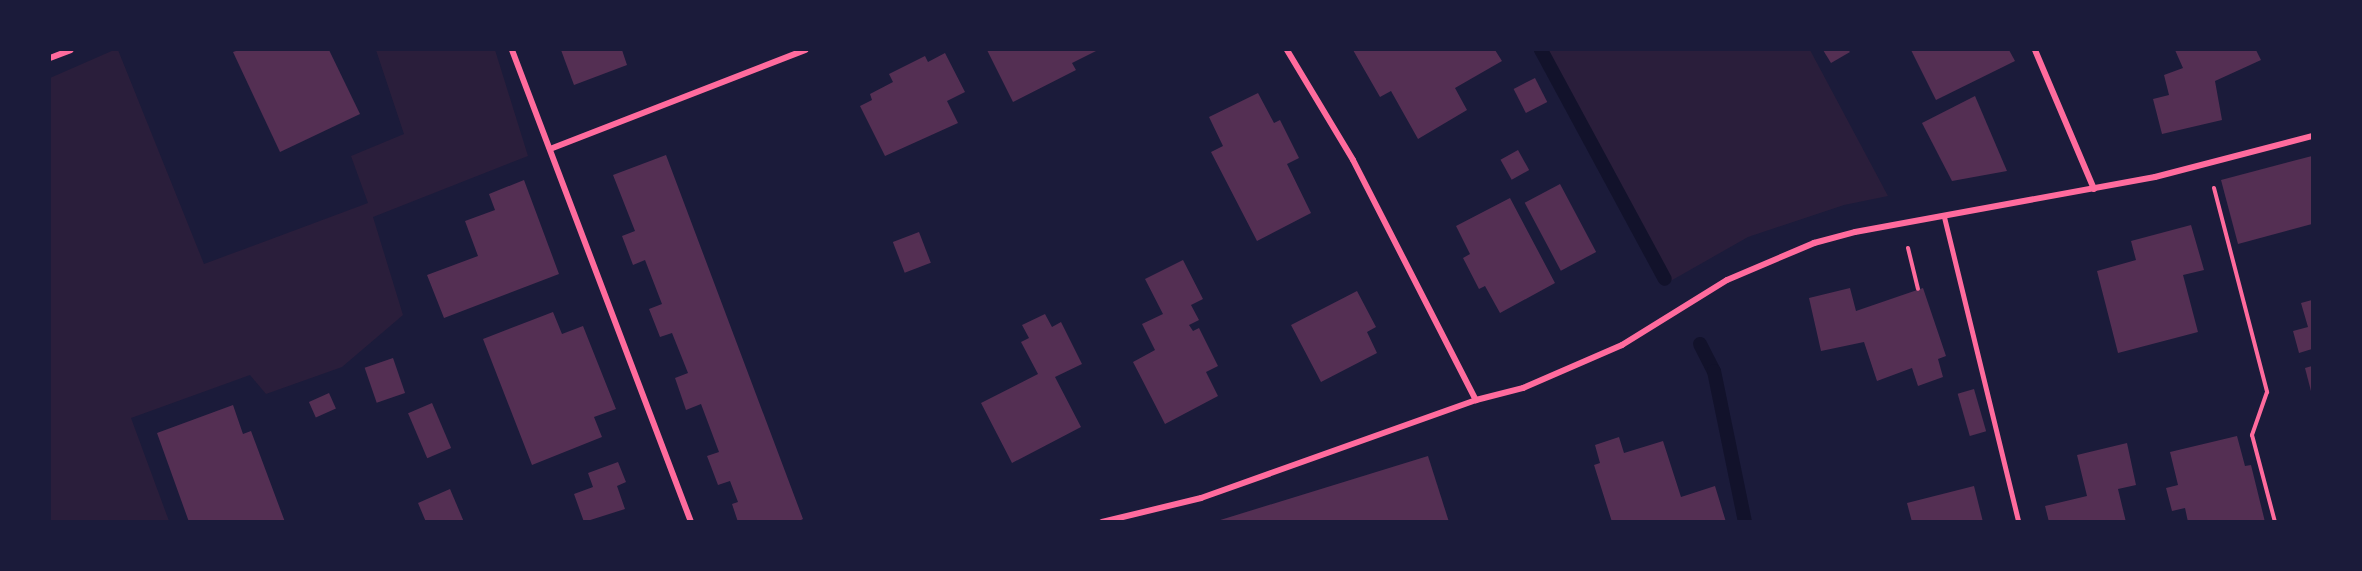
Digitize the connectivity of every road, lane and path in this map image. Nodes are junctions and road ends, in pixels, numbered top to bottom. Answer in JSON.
{"nodes":[{"id":1,"x":71,"y":50,"type":"edge"},
{"id":2,"x":512,"y":50,"type":"edge"},
{"id":3,"x":804,"y":50,"type":"edge"},
{"id":4,"x":1287,"y":50,"type":"edge"},
{"id":5,"x":2035,"y":50,"type":"edge"},
{"id":6,"x":50,"y":58,"type":"edge"},
{"id":7,"x":2313,"y":136,"type":"edge"},
{"id":8,"x":550,"y":149,"type":"junction"},
{"id":9,"x":2213,"y":184,"type":"dead end"},
{"id":10,"x":2094,"y":189,"type":"junction"},
{"id":11,"x":1944,"y":215,"type":"junction"},
{"id":12,"x":1907,"y":244,"type":"dead end"},
{"id":13,"x":1918,"y":289,"type":"dead end"},
{"id":14,"x":1476,"y":400,"type":"junction"},
{"id":15,"x":691,"y":522,"type":"edge"},
{"id":16,"x":1102,"y":522,"type":"edge"},
{"id":17,"x":2019,"y":522,"type":"edge"},
{"id":18,"x":2275,"y":522,"type":"edge"}],
"edges":[{"from":1,"to":6,"type":"street"},
{"from":2,"to":8,"type":"street"},
{"from":3,"to":8,"type":"street"},
{"from":4,"to":14,"type":"street"},
{"from":5,"to":10,"type":"street"},
{"from":7,"to":10,"type":"street"},
{"from":8,"to":15,"type":"street"},
{"from":9,"to":18,"type":"path"},
{"from":10,"to":11,"type":"street"},
{"from":11,"to":14,"type":"street"},
{"from":11,"to":17,"type":"lane"},
{"from":12,"to":13,"type":"path"},
{"from":14,"to":16,"type":"street"}]}
